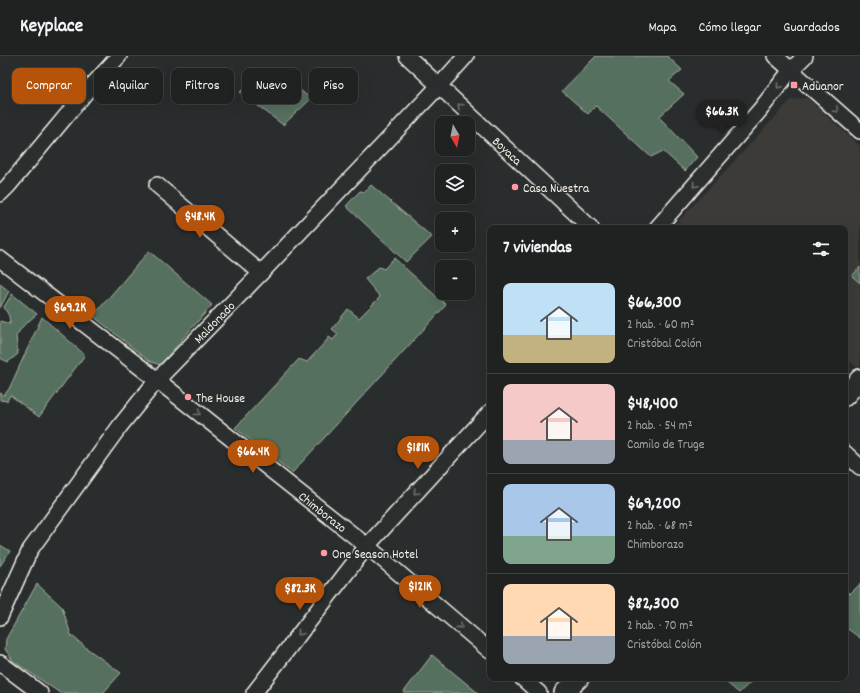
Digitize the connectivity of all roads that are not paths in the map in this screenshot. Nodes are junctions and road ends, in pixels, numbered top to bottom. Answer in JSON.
{"nodes":[{"id":1,"x":119,"y":56,"type":"edge"},
{"id":2,"x":407,"y":56,"type":"edge"},
{"id":3,"x":466,"y":56,"type":"edge"},
{"id":4,"x":775,"y":56,"type":"edge"},
{"id":5,"x":805,"y":56,"type":"edge"},
{"id":6,"x":791,"y":70,"type":"junction"},
{"id":7,"x":439,"y":86,"type":"junction"},
{"id":8,"x":860,"y":132,"type":"edge"},
{"id":9,"x":157,"y":185,"type":"dead end"},
{"id":10,"x":0,"y":194,"type":"edge"},
{"id":11,"x":587,"y":225,"type":"edge"},
{"id":12,"x":660,"y":225,"type":"edge"},
{"id":13,"x":0,"y":259,"type":"edge"},
{"id":14,"x":261,"y":274,"type":"junction"},
{"id":15,"x":860,"y":379,"type":"edge"},
{"id":16,"x":157,"y":380,"type":"junction"},
{"id":17,"x":848,"y":393,"type":"edge"},
{"id":18,"x":487,"y":415,"type":"edge"},
{"id":19,"x":848,"y":456,"type":"edge"},
{"id":20,"x":860,"y":467,"type":"edge"},
{"id":21,"x":367,"y":546,"type":"junction"},
{"id":22,"x":0,"y":616,"type":"edge"},
{"id":23,"x":487,"y":648,"type":"edge"},
{"id":24,"x":0,"y":663,"type":"edge"},
{"id":25,"x":525,"y":681,"type":"edge"},
{"id":26,"x":575,"y":681,"type":"edge"},
{"id":27,"x":40,"y":693,"type":"edge"},
{"id":28,"x":254,"y":693,"type":"edge"},
{"id":29,"x":539,"y":693,"type":"edge"},
{"id":30,"x":564,"y":693,"type":"edge"}],
"edges":[{"from":1,"to":10,"type":"street"},
{"from":2,"to":7,"type":"street","name":"Boyaca"},
{"from":3,"to":7,"type":"street","name":"Maldonado"},
{"from":4,"to":6,"type":"street"},
{"from":5,"to":6,"type":"street"},
{"from":6,"to":8,"type":"street","one_way":true},
{"from":6,"to":12,"type":"street","one_way":true},
{"from":11,"to":7,"type":"street","name":"Boyaca","one_way":true},
{"from":7,"to":14,"type":"street","name":"Maldonado"},
{"from":9,"to":14,"type":"street"},
{"from":13,"to":16,"type":"street","name":"Chimborazo"},
{"from":14,"to":16,"type":"street","name":"Maldonado"},
{"from":15,"to":17,"type":"street"},
{"from":16,"to":21,"type":"street","name":"Chimborazo","one_way":true},
{"from":16,"to":22,"type":"street","name":"Maldonado"},
{"from":18,"to":21,"type":"street","one_way":true},
{"from":19,"to":20,"type":"street"},
{"from":21,"to":23,"type":"street","name":"Chimborazo","one_way":true},
{"from":21,"to":28,"type":"street","one_way":true},
{"from":24,"to":27,"type":"street"},
{"from":25,"to":29,"type":"street"},
{"from":26,"to":30,"type":"street"}]}
